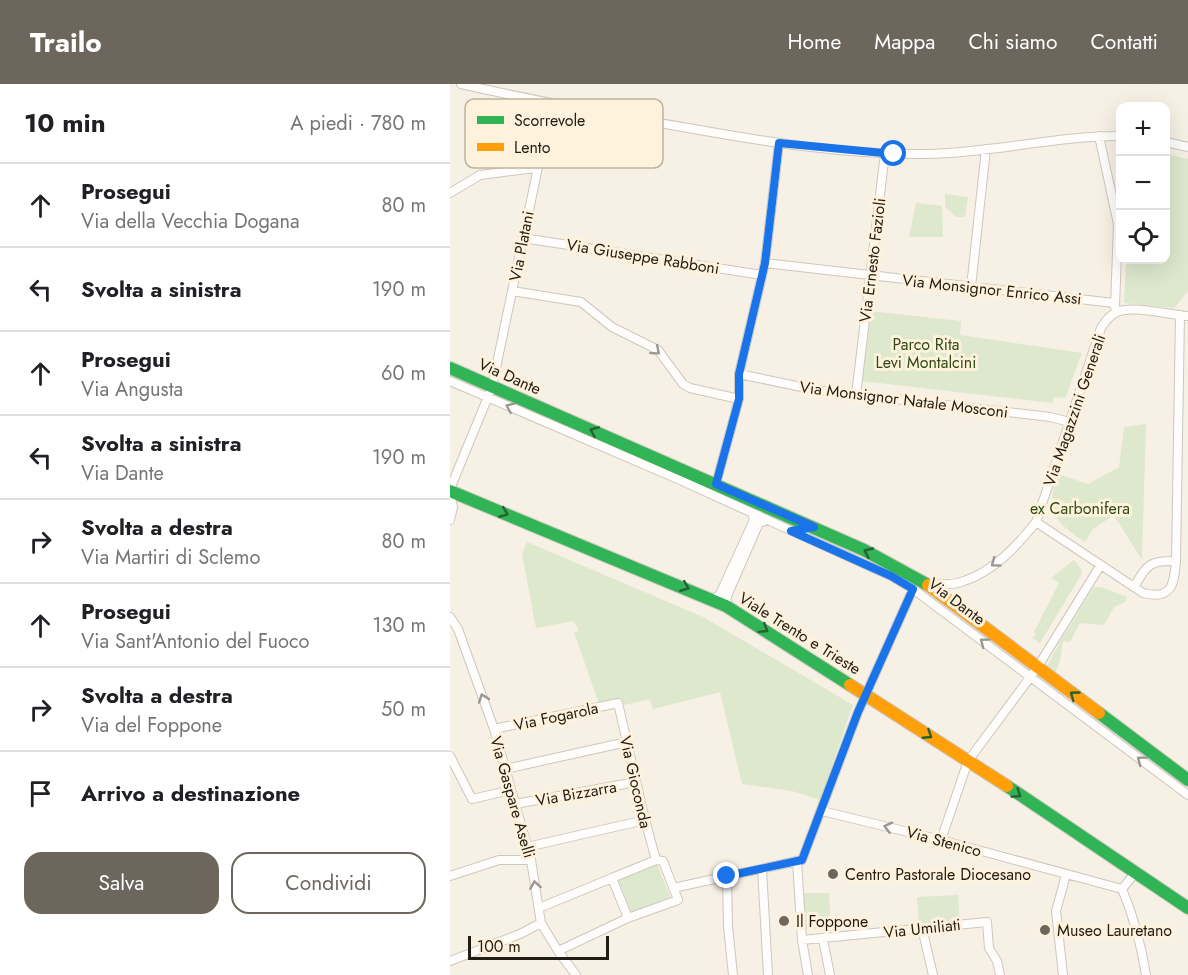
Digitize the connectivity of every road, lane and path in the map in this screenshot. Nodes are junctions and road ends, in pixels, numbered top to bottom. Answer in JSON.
{"nodes":[{"id":1,"x":461,"y":84,"type":"edge"},
{"id":2,"x":525,"y":99,"type":"edge"},
{"id":3,"x":663,"y":124,"type":"edge"},
{"id":4,"x":1099,"y":136,"type":"junction"},
{"id":5,"x":1116,"y":136,"type":"edge"},
{"id":6,"x":779,"y":143,"type":"junction"},
{"id":7,"x":1170,"y":143,"type":"edge"},
{"id":8,"x":1188,"y":147,"type":"edge"},
{"id":9,"x":986,"y":149,"type":"junction"},
{"id":10,"x":884,"y":161,"type":"dead end"},
{"id":11,"x":536,"y":168,"type":"joint"},
{"id":12,"x":450,"y":193,"type":"edge"},
{"id":13,"x":524,"y":238,"type":"junction"},
{"id":14,"x":765,"y":263,"type":"junction"},
{"id":15,"x":762,"y":275,"type":"junction"},
{"id":16,"x":870,"y":275,"type":"junction"},
{"id":17,"x":971,"y":286,"type":"junction"},
{"id":18,"x":512,"y":291,"type":"junction"},
{"id":19,"x":1114,"y":303,"type":"junction"},
{"id":20,"x":1115,"y":312,"type":"junction"},
{"id":21,"x":1184,"y":315,"type":"edge"},
{"id":22,"x":450,"y":368,"type":"edge"},
{"id":23,"x":739,"y":374,"type":"junction"},
{"id":24,"x":450,"y":381,"type":"edge"},
{"id":25,"x":490,"y":392,"type":"junction"},
{"id":26,"x":856,"y":395,"type":"junction"},
{"id":27,"x":739,"y":399,"type":"junction"},
{"id":28,"x":1070,"y":422,"type":"junction"},
{"id":29,"x":623,"y":443,"type":"junction"},
{"id":30,"x":605,"y":448,"type":"junction"},
{"id":31,"x":668,"y":463,"type":"junction"},
{"id":32,"x":680,"y":480,"type":"junction"},
{"id":33,"x":716,"y":484,"type":"junction"},
{"id":34,"x":450,"y":491,"type":"edge"},
{"id":35,"x":752,"y":513,"type":"junction"},
{"id":36,"x":450,"y":520,"type":"edge"},
{"id":37,"x":767,"y":520,"type":"junction"},
{"id":38,"x":1036,"y":522,"type":"junction"},
{"id":39,"x":814,"y":527,"type":"junction"},
{"id":40,"x":791,"y":531,"type":"junction"},
{"id":41,"x":1176,"y":561,"type":"junction"},
{"id":42,"x":1100,"y":566,"type":"junction"},
{"id":43,"x":926,"y":583,"type":"junction"},
{"id":44,"x":1134,"y":587,"type":"junction"},
{"id":45,"x":913,"y":589,"type":"junction"},
{"id":46,"x":714,"y":599,"type":"junction"},
{"id":47,"x":726,"y":606,"type":"junction"},
{"id":48,"x":450,"y":617,"type":"edge"},
{"id":49,"x":1034,"y":673,"type":"junction"},
{"id":50,"x":867,"y":695,"type":"junction"},
{"id":51,"x":618,"y":703,"type":"joint"},
{"id":52,"x":1081,"y":715,"type":"junction"},
{"id":53,"x":1103,"y":716,"type":"junction"},
{"id":54,"x":494,"y":729,"type":"junction"},
{"id":55,"x":627,"y":742,"type":"junction"},
{"id":56,"x":450,"y":756,"type":"edge"},
{"id":57,"x":968,"y":761,"type":"junction"},
{"id":58,"x":505,"y":769,"type":"junction"},
{"id":59,"x":1188,"y":780,"type":"edge"},
{"id":60,"x":636,"y":782,"type":"junction"},
{"id":61,"x":511,"y":790,"type":"junction"},
{"id":62,"x":1188,"y":795,"type":"edge"},
{"id":63,"x":515,"y":804,"type":"junction"},
{"id":64,"x":822,"y":811,"type":"junction"},
{"id":65,"x":645,"y":820,"type":"junction"},
{"id":66,"x":941,"y":840,"type":"junction"},
{"id":67,"x":527,"y":847,"type":"junction"},
{"id":68,"x":531,"y":860,"type":"junction"},
{"id":69,"x":656,"y":860,"type":"junction"},
{"id":70,"x":797,"y":861,"type":"junction"},
{"id":71,"x":762,"y":869,"type":"junction"},
{"id":72,"x":1136,"y":872,"type":"junction"},
{"id":73,"x":1066,"y":875,"type":"junction"},
{"id":74,"x":450,"y":876,"type":"edge"},
{"id":75,"x":727,"y":876,"type":"junction"},
{"id":76,"x":612,"y":878,"type":"junction"},
{"id":77,"x":673,"y":888,"type":"junction"},
{"id":78,"x":1122,"y":889,"type":"junction"},
{"id":79,"x":539,"y":908,"type":"junction"},
{"id":80,"x":1188,"y":908,"type":"edge"},
{"id":81,"x":628,"y":918,"type":"junction"},
{"id":82,"x":541,"y":923,"type":"junction"},
{"id":83,"x":922,"y":928,"type":"junction"},
{"id":84,"x":823,"y":939,"type":"junction"},
{"id":85,"x":802,"y":940,"type":"junction"},
{"id":86,"x":558,"y":951,"type":"junction"},
{"id":87,"x":450,"y":961,"type":"edge"},
{"id":88,"x":576,"y":975,"type":"edge"},
{"id":89,"x":733,"y":975,"type":"edge"},
{"id":90,"x":768,"y":975,"type":"edge"},
{"id":91,"x":808,"y":975,"type":"edge"},
{"id":92,"x":830,"y":975,"type":"edge"},
{"id":93,"x":933,"y":975,"type":"edge"},
{"id":94,"x":1000,"y":975,"type":"edge"},
{"id":95,"x":1061,"y":975,"type":"edge"},
{"id":96,"x":1146,"y":975,"type":"edge"}],
"edges":[{"from":1,"to":2,"type":"street"},
{"from":3,"to":6,"type":"street"},
{"from":4,"to":5,"type":"street"},
{"from":4,"to":9,"type":"street"},
{"from":4,"to":19,"type":"street"},
{"from":6,"to":9,"type":"street"},
{"from":6,"to":14,"type":"street"},
{"from":7,"to":8,"type":"street"},
{"from":9,"to":17,"type":"street"},
{"from":10,"to":16,"type":"street","name":"Via Ernesto Fazioli"},
{"from":11,"to":12,"type":"street"},
{"from":11,"to":13,"type":"street","name":"Via Platani"},
{"from":13,"to":15,"type":"street","name":"Via Giuseppe Rabboni"},
{"from":13,"to":18,"type":"street","name":"Via Platani"},
{"from":14,"to":15,"type":"street"},
{"from":14,"to":16,"type":"street","name":"Via Monsignor Enrico Assi"},
{"from":15,"to":23,"type":"street"},
{"from":16,"to":17,"type":"street","name":"Via Monsignor Enrico Assi"},
{"from":16,"to":26,"type":"street","name":"Via Ernesto Fazioli"},
{"from":17,"to":19,"type":"street","name":"Via Monsignor Enrico Assi"},
{"from":18,"to":25,"type":"street","name":"Via Platani"},
{"from":18,"to":27,"type":"street","one_way":true},
{"from":19,"to":20,"type":"street"},
{"from":20,"to":21,"type":"street"},
{"from":20,"to":28,"type":"street","name":"Via Magazzini Generali"},
{"from":21,"to":41,"type":"street"},
{"from":22,"to":25,"type":"main road","name":"Via Dante"},
{"from":23,"to":26,"type":"street","name":"Via Monsignor Natale Mosconi"},
{"from":23,"to":27,"type":"street"},
{"from":24,"to":25,"type":"street","name":"Via Dante"},
{"from":29,"to":25,"type":"main road","name":"Via Dante","one_way":true},
{"from":30,"to":25,"type":"street","name":"Via Dante","one_way":true},
{"from":25,"to":34,"type":"street","name":"Via Platani"},
{"from":26,"to":28,"type":"street","name":"Via Monsignor Natale Mosconi"},
{"from":27,"to":33,"type":"street"},
{"from":28,"to":38,"type":"street","name":"Via Magazzini Generali"},
{"from":29,"to":30,"type":"street"},
{"from":29,"to":31,"type":"main road","name":"Via Dante"},
{"from":30,"to":32,"type":"street","name":"Via Dante"},
{"from":31,"to":32,"type":"street"},
{"from":31,"to":33,"type":"main road","name":"Via Dante"},
{"from":32,"to":35,"type":"street","name":"Via Dante"},
{"from":33,"to":39,"type":"main road","name":"Via Dante"},
{"from":34,"to":36,"type":"street"},
{"from":34,"to":46,"type":"main road","name":"Viale Trento e Trieste","one_way":true},
{"from":35,"to":37,"type":"street","name":"Via Dante"},
{"from":35,"to":46,"type":"street"},
{"from":37,"to":40,"type":"street","name":"Via Dante"},
{"from":37,"to":47,"type":"street"},
{"from":38,"to":42,"type":"street"},
{"from":38,"to":43,"type":"street","name":"Via Magazzini Generali","one_way":true},
{"from":39,"to":40,"type":"street"},
{"from":43,"to":39,"type":"main road","name":"Via Dante","one_way":true},
{"from":40,"to":45,"type":"street","name":"Via Dante"},
{"from":41,"to":44,"type":"street"},
{"from":41,"to":44,"type":"street"},
{"from":42,"to":44,"type":"street"},
{"from":42,"to":49,"type":"street"},
{"from":43,"to":49,"type":"main road","name":"Via Dante"},
{"from":49,"to":45,"type":"street","name":"Via Dante","one_way":true},
{"from":45,"to":50,"type":"street"},
{"from":46,"to":47,"type":"main road","name":"Viale Trento e Trieste"},
{"from":47,"to":50,"type":"main road","name":"Viale Trento e Trieste","one_way":true},
{"from":54,"to":48,"type":"street","name":"Via Gaspare Aselli","one_way":true},
{"from":49,"to":52,"type":"street","name":"Via Dante"},
{"from":53,"to":49,"type":"main road","name":"Via Dante","one_way":true},
{"from":49,"to":57,"type":"street"},
{"from":50,"to":57,"type":"main road","name":"Viale Trento e Trieste","one_way":true},
{"from":50,"to":64,"type":"street"},
{"from":51,"to":54,"type":"street","name":"Via Fogarola"},
{"from":51,"to":55,"type":"street","name":"Via Gioconda"},
{"from":52,"to":53,"type":"street"},
{"from":62,"to":52,"type":"street","name":"Via Dante","one_way":true},
{"from":53,"to":59,"type":"main road","name":"Via Dante"},
{"from":54,"to":58,"type":"street","name":"Via Gaspare Aselli"},
{"from":55,"to":58,"type":"street"},
{"from":55,"to":60,"type":"street","name":"Via Gioconda"},
{"from":56,"to":61,"type":"street"},
{"from":57,"to":66,"type":"street"},
{"from":57,"to":72,"type":"main road","name":"Viale Trento e Trieste","one_way":true},
{"from":58,"to":61,"type":"street","name":"Via Gaspare Aselli"},
{"from":60,"to":63,"type":"street","name":"Via Bizzarra"},
{"from":60,"to":65,"type":"street","name":"Via Gioconda"},
{"from":61,"to":63,"type":"street","name":"Via Gaspare Aselli"},
{"from":63,"to":67,"type":"street","name":"Via Gaspare Aselli"},
{"from":66,"to":64,"type":"street","name":"Via Stenico","one_way":true},
{"from":64,"to":70,"type":"street"},
{"from":65,"to":67,"type":"street"},
{"from":65,"to":69,"type":"street","name":"Via Gioconda"},
{"from":66,"to":73,"type":"street","name":"Via Stenico"},
{"from":67,"to":68,"type":"street","name":"Via Gaspare Aselli"},
{"from":68,"to":74,"type":"street"},
{"from":79,"to":68,"type":"street","name":"Via Gaspare Aselli","one_way":true},
{"from":69,"to":76,"type":"street"},
{"from":69,"to":77,"type":"street","name":"Via Gioconda"},
{"from":70,"to":71,"type":"street"},
{"from":70,"to":85,"type":"street"},
{"from":71,"to":75,"type":"street"},
{"from":71,"to":90,"type":"street"},
{"from":72,"to":78,"type":"street"},
{"from":72,"to":80,"type":"main road","name":"Viale Trento e Trieste"},
{"from":73,"to":78,"type":"street"},
{"from":73,"to":95,"type":"street"},
{"from":75,"to":77,"type":"street"},
{"from":75,"to":89,"type":"street"},
{"from":76,"to":79,"type":"street"},
{"from":76,"to":81,"type":"street"},
{"from":77,"to":81,"type":"street"},
{"from":78,"to":96,"type":"street"},
{"from":79,"to":82,"type":"street","name":"Via Gaspare Aselli"},
{"from":81,"to":86,"type":"street"},
{"from":82,"to":86,"type":"street","name":"Via Gaspare Aselli"},
{"from":82,"to":87,"type":"street"},
{"from":83,"to":84,"type":"street","name":"Via Umiliati"},
{"from":83,"to":93,"type":"street"},
{"from":83,"to":94,"type":"street","name":"Via Umiliati"},
{"from":84,"to":85,"type":"street","name":"Via Umiliati"},
{"from":84,"to":92,"type":"street"},
{"from":85,"to":91,"type":"street"},
{"from":86,"to":88,"type":"street","name":"Via Gaspare Aselli"}]}
